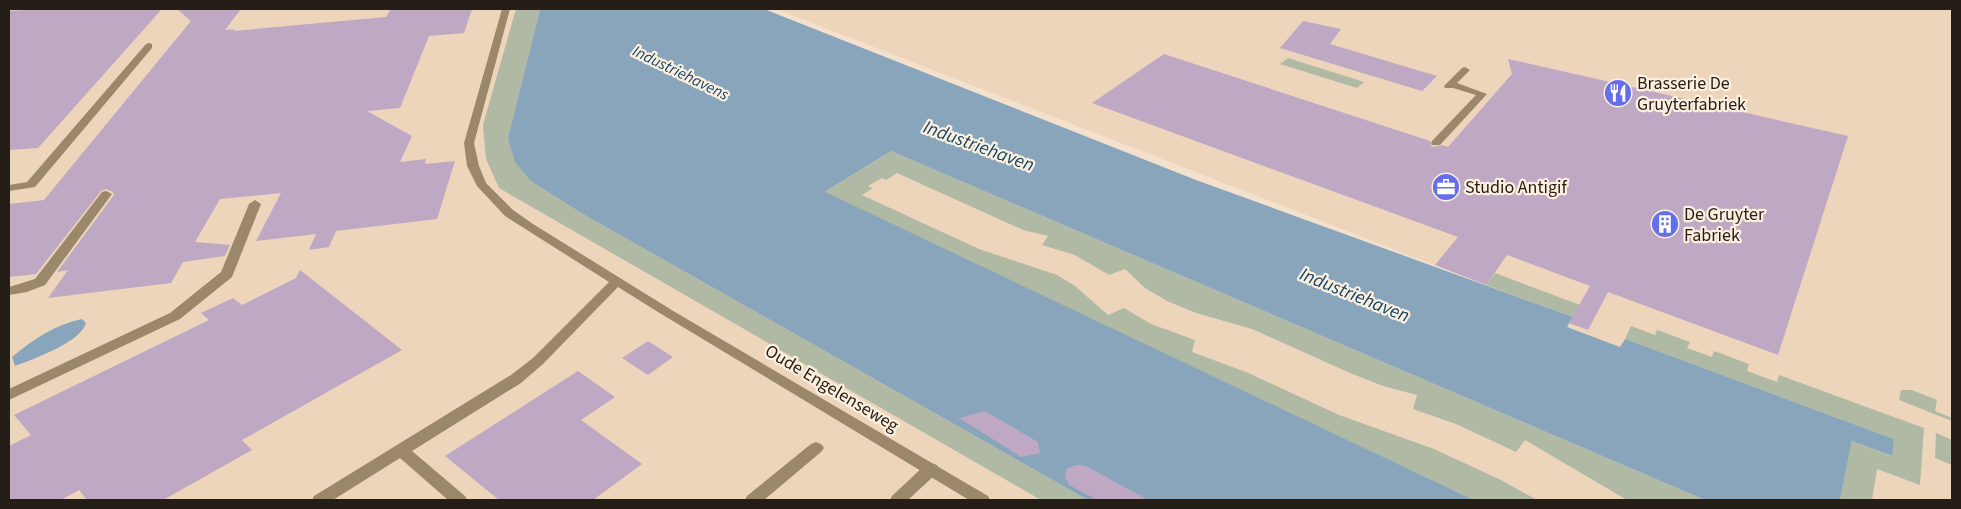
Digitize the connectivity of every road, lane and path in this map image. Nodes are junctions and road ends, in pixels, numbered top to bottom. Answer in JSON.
{"nodes":[{"id":1,"x":506,"y":9,"type":"edge"},
{"id":2,"x":149,"y":46,"type":"dead end"},
{"id":3,"x":1465,"y":70,"type":"dead end"},
{"id":4,"x":1436,"y":143,"type":"dead end"},
{"id":5,"x":9,"y":188,"type":"edge"},
{"id":6,"x":106,"y":194,"type":"dead end"},
{"id":7,"x":255,"y":204,"type":"dead end"},
{"id":8,"x":617,"y":281,"type":"junction"},
{"id":9,"x":9,"y":291,"type":"edge"},
{"id":10,"x":9,"y":394,"type":"edge"},
{"id":11,"x":816,"y":448,"type":"dead end"},
{"id":12,"x":401,"y":450,"type":"junction"},
{"id":13,"x":930,"y":470,"type":"junction"},
{"id":14,"x":320,"y":500,"type":"edge"},
{"id":15,"x":459,"y":500,"type":"edge"},
{"id":16,"x":753,"y":500,"type":"edge"},
{"id":17,"x":898,"y":500,"type":"edge"},
{"id":18,"x":982,"y":500,"type":"edge"}],
"edges":[{"from":1,"to":8,"type":"street","name":"Oude Engelenseweg"},
{"from":2,"to":5,"type":"street"},
{"from":3,"to":4,"type":"street"},
{"from":6,"to":9,"type":"street"},
{"from":7,"to":10,"type":"street"},
{"from":8,"to":12,"type":"street"},
{"from":8,"to":13,"type":"street","name":"Oude Engelenseweg"},
{"from":11,"to":16,"type":"street"},
{"from":12,"to":14,"type":"street"},
{"from":12,"to":15,"type":"street"},
{"from":13,"to":17,"type":"street"},
{"from":13,"to":18,"type":"street","name":"Oude Engelenseweg"}]}
